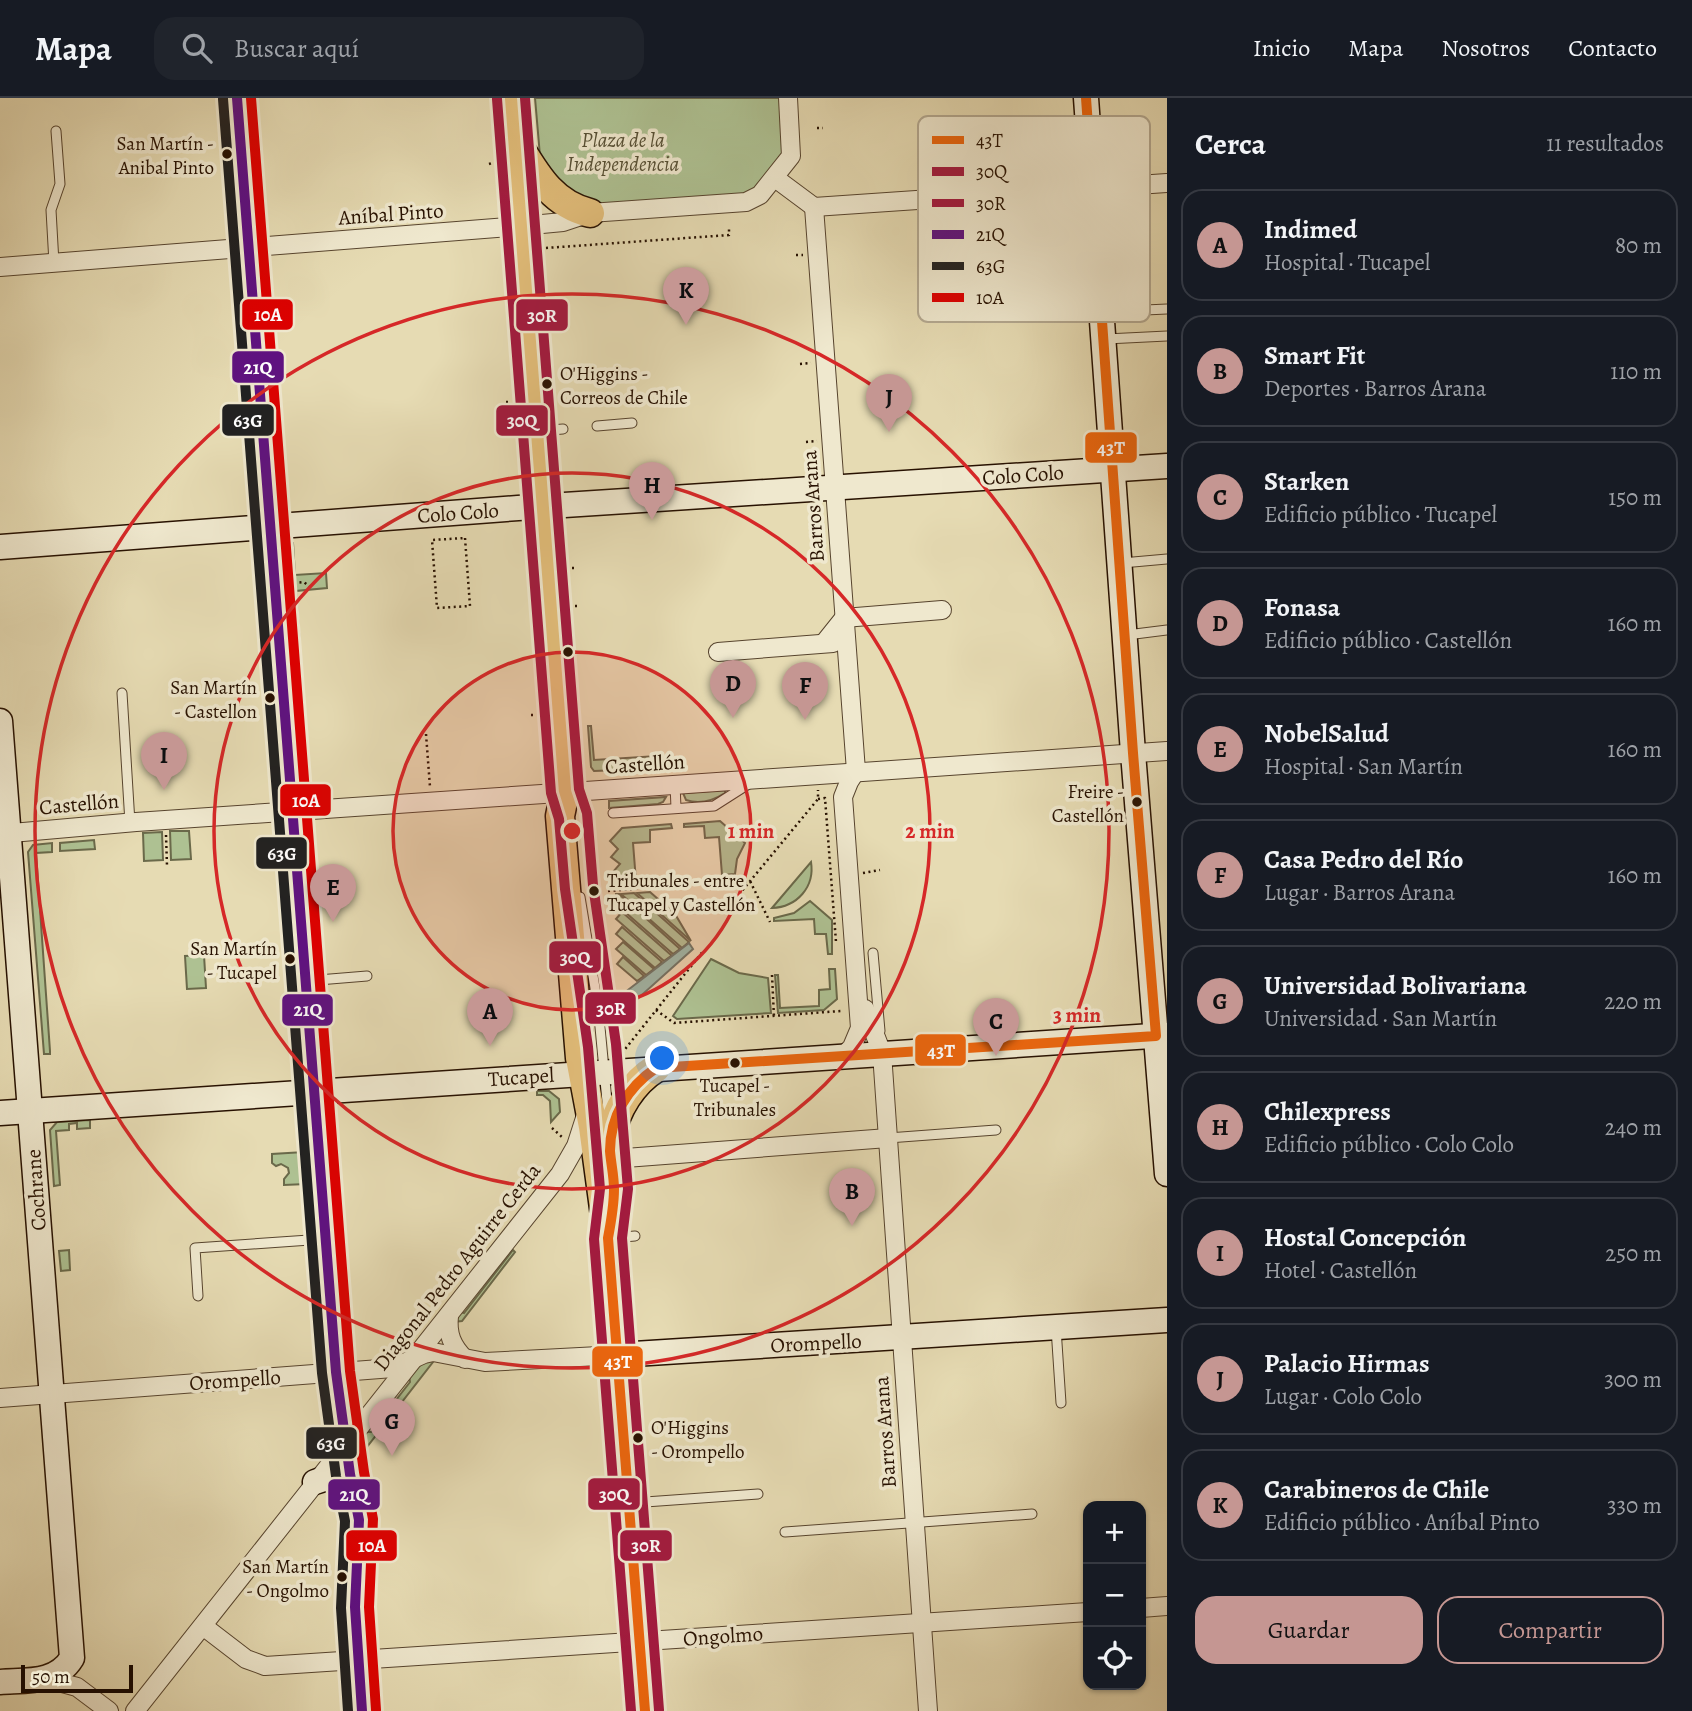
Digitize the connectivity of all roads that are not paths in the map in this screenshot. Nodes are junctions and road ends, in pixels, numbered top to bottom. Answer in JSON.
{"nodes":[{"id":1,"x":237,"y":98,"type":"edge"},
{"id":2,"x":511,"y":98,"type":"edge"},
{"id":3,"x":788,"y":98,"type":"edge"},
{"id":4,"x":1086,"y":98,"type":"edge"},
{"id":5,"x":1087,"y":116,"type":"edge"},
{"id":6,"x":56,"y":131,"type":"dead end"},
{"id":7,"x":515,"y":138,"type":"junction"},
{"id":8,"x":775,"y":178,"type":"junction"},
{"id":9,"x":918,"y":200,"type":"edge"},
{"id":10,"x":814,"y":207,"type":"junction"},
{"id":11,"x":590,"y":213,"type":"junction"},
{"id":12,"x":521,"y":226,"type":"junction"},
{"id":13,"x":248,"y":248,"type":"junction"},
{"id":14,"x":54,"y":263,"type":"junction"},
{"id":15,"x":0,"y":267,"type":"edge"},
{"id":16,"x":1103,"y":322,"type":"edge"},
{"id":17,"x":1167,"y":336,"type":"edge"},
{"id":18,"x":1104,"y":339,"type":"junction"},
{"id":19,"x":632,"y":423,"type":"dead end"},
{"id":20,"x":597,"y":426,"type":"dead end"},
{"id":21,"x":1167,"y":466,"type":"edge"},
{"id":22,"x":1113,"y":469,"type":"junction"},
{"id":23,"x":835,"y":488,"type":"junction"},
{"id":24,"x":543,"y":507,"type":"junction"},
{"id":25,"x":270,"y":527,"type":"junction"},
{"id":26,"x":0,"y":547,"type":"edge"},
{"id":27,"x":1167,"y":559,"type":"edge"},
{"id":28,"x":1120,"y":564,"type":"junction"},
{"id":29,"x":942,"y":610,"type":"dead end"},
{"id":30,"x":844,"y":618,"type":"junction"},
{"id":31,"x":1167,"y":630,"type":"edge"},
{"id":32,"x":1125,"y":635,"type":"junction"},
{"id":33,"x":846,"y":641,"type":"junction"},
{"id":34,"x":824,"y":643,"type":"junction"},
{"id":35,"x":718,"y":652,"type":"dead end"},
{"id":36,"x":122,"y":693,"type":"dead end"},
{"id":37,"x":0,"y":721,"type":"edge"},
{"id":38,"x":1167,"y":751,"type":"edge"},
{"id":39,"x":1133,"y":753,"type":"junction"},
{"id":40,"x":856,"y":771,"type":"junction"},
{"id":41,"x":757,"y":779,"type":"junction"},
{"id":42,"x":818,"y":781,"type":"junction"},
{"id":43,"x":675,"y":784,"type":"junction"},
{"id":44,"x":843,"y":797,"type":"junction"},
{"id":45,"x":569,"y":804,"type":"junction"},
{"id":46,"x":676,"y":808,"type":"junction"},
{"id":47,"x":292,"y":812,"type":"junction"},
{"id":48,"x":613,"y":813,"type":"dead end"},
{"id":49,"x":130,"y":823,"type":"junction"},
{"id":50,"x":4,"y":833,"type":"edge"},
{"id":51,"x":579,"y":887,"type":"dead end"},
{"id":52,"x":873,"y":953,"type":"dead end"},
{"id":53,"x":368,"y":976,"type":"dead end"},
{"id":54,"x":306,"y":981,"type":"junction"},
{"id":55,"x":858,"y":985,"type":"junction"},
{"id":56,"x":1161,"y":1036,"type":"edge"},
{"id":57,"x":882,"y":1053,"type":"junction"},
{"id":58,"x":843,"y":1056,"type":"junction"},
{"id":59,"x":602,"y":1066,"type":"junction"},
{"id":60,"x":656,"y":1068,"type":"junction"},
{"id":61,"x":314,"y":1091,"type":"junction"},
{"id":62,"x":589,"y":1104,"type":"junction"},
{"id":63,"x":30,"y":1110,"type":"junction"},
{"id":64,"x":0,"y":1112,"type":"edge"},
{"id":65,"x":996,"y":1130,"type":"dead end"},
{"id":66,"x":888,"y":1138,"type":"junction"},
{"id":67,"x":611,"y":1149,"type":"junction"},
{"id":68,"x":1167,"y":1165,"type":"edge"},
{"id":69,"x":1167,"y":1174,"type":"edge"},
{"id":70,"x":622,"y":1237,"type":"junction"},
{"id":71,"x":326,"y":1239,"type":"junction"},
{"id":72,"x":198,"y":1296,"type":"dead end"},
{"id":73,"x":449,"y":1315,"type":"junction"},
{"id":74,"x":1167,"y":1321,"type":"edge"},
{"id":75,"x":1056,"y":1328,"type":"junction"},
{"id":76,"x":902,"y":1338,"type":"junction"},
{"id":77,"x":618,"y":1355,"type":"junction"},
{"id":78,"x":414,"y":1359,"type":"junction"},
{"id":79,"x":466,"y":1359,"type":"junction"},
{"id":80,"x":336,"y":1372,"type":"junction"},
{"id":81,"x":52,"y":1394,"type":"junction"},
{"id":82,"x":0,"y":1398,"type":"edge"},
{"id":83,"x":1061,"y":1403,"type":"dead end"},
{"id":84,"x":345,"y":1444,"type":"junction"},
{"id":85,"x":315,"y":1482,"type":"junction"},
{"id":86,"x":355,"y":1494,"type":"junction"},
{"id":87,"x":758,"y":1494,"type":"dead end"},
{"id":88,"x":629,"y":1503,"type":"junction"},
{"id":89,"x":1032,"y":1514,"type":"dead end"},
{"id":90,"x":914,"y":1522,"type":"junction"},
{"id":91,"x":785,"y":1532,"type":"dead end"},
{"id":92,"x":1167,"y":1606,"type":"edge"},
{"id":93,"x":1146,"y":1608,"type":"edge"},
{"id":94,"x":1083,"y":1612,"type":"edge"},
{"id":95,"x":921,"y":1622,"type":"junction"},
{"id":96,"x":202,"y":1626,"type":"junction"},
{"id":97,"x":640,"y":1641,"type":"junction"},
{"id":98,"x":72,"y":1658,"type":"junction"},
{"id":99,"x":358,"y":1660,"type":"junction"},
{"id":100,"x":48,"y":1679,"type":"junction"},
{"id":101,"x":0,"y":1682,"type":"edge"},
{"id":102,"x":84,"y":1692,"type":"junction"},
{"id":103,"x":109,"y":1711,"type":"edge"},
{"id":104,"x":135,"y":1711,"type":"edge"},
{"id":105,"x":362,"y":1711,"type":"edge"},
{"id":106,"x":645,"y":1711,"type":"edge"},
{"id":107,"x":928,"y":1711,"type":"edge"}],
"edges":[{"from":1,"to":13,"type":"main road"},
{"from":2,"to":7,"type":"main road"},
{"from":3,"to":8,"type":"street"},
{"from":4,"to":5,"type":"main road"},
{"from":6,"to":14,"type":"lane"},
{"from":7,"to":11,"type":"main road"},
{"from":7,"to":12,"type":"main road"},
{"from":8,"to":10,"type":"street"},
{"from":8,"to":11,"type":"street","name":"Aníbal Pinto"},
{"from":9,"to":10,"type":"street"},
{"from":10,"to":23,"type":"street","name":"Barros Arana"},
{"from":11,"to":12,"type":"street","name":"Aníbal Pinto"},
{"from":12,"to":13,"type":"street","name":"Aníbal Pinto"},
{"from":12,"to":24,"type":"main road"},
{"from":13,"to":14,"type":"street","name":"Aníbal Pinto"},
{"from":13,"to":25,"type":"main road"},
{"from":14,"to":15,"type":"street","name":"Aníbal Pinto"},
{"from":16,"to":18,"type":"main road"},
{"from":17,"to":18,"type":"lane"},
{"from":18,"to":22,"type":"main road"},
{"from":19,"to":20,"type":"lane"},
{"from":21,"to":22,"type":"main road","name":"Colo Colo"},
{"from":22,"to":23,"type":"main road","name":"Colo Colo"},
{"from":22,"to":28,"type":"main road"},
{"from":23,"to":24,"type":"main road","name":"Colo Colo"},
{"from":23,"to":30,"type":"street","name":"Barros Arana"},
{"from":24,"to":25,"type":"main road","name":"Colo Colo"},
{"from":24,"to":45,"type":"main road"},
{"from":25,"to":26,"type":"main road","name":"Colo Colo"},
{"from":25,"to":47,"type":"main road"},
{"from":27,"to":28,"type":"lane"},
{"from":28,"to":32,"type":"main road"},
{"from":29,"to":30,"type":"street"},
{"from":30,"to":33,"type":"street","name":"Barros Arana"},
{"from":30,"to":34,"type":"street"},
{"from":31,"to":32,"type":"lane"},
{"from":32,"to":39,"type":"main road"},
{"from":33,"to":34,"type":"street"},
{"from":33,"to":40,"type":"street","name":"Barros Arana"},
{"from":34,"to":35,"type":"street"},
{"from":36,"to":49,"type":"lane"},
{"from":37,"to":50,"type":"main road","name":"Cochrane"},
{"from":38,"to":39,"type":"street","name":"Castellón"},
{"from":39,"to":40,"type":"street","name":"Castellón"},
{"from":39,"to":56,"type":"main road"},
{"from":40,"to":42,"type":"street","name":"Castellón"},
{"from":40,"to":44,"type":"street"},
{"from":41,"to":42,"type":"street","name":"Castellón"},
{"from":41,"to":43,"type":"street","name":"Castellón"},
{"from":41,"to":46,"type":"lane"},
{"from":42,"to":44,"type":"street"},
{"from":43,"to":45,"type":"street","name":"Castellón"},
{"from":43,"to":46,"type":"lane"},
{"from":44,"to":55,"type":"street","name":"Barros Arana"},
{"from":45,"to":47,"type":"street","name":"Castellón"},
{"from":45,"to":59,"type":"main road"},
{"from":46,"to":48,"type":"lane"},
{"from":47,"to":49,"type":"street","name":"Castellón"},
{"from":47,"to":54,"type":"main road"},
{"from":49,"to":50,"type":"street","name":"Castellón"},
{"from":50,"to":63,"type":"main road","name":"Cochrane"},
{"from":51,"to":59,"type":"lane"},
{"from":52,"to":57,"type":"lane"},
{"from":53,"to":54,"type":"lane"},
{"from":54,"to":61,"type":"main road"},
{"from":55,"to":57,"type":"street","name":"Barros Arana"},
{"from":55,"to":58,"type":"street","name":"Barros Arana"},
{"from":56,"to":57,"type":"main road","name":"Tucapel"},
{"from":56,"to":68,"type":"main road"},
{"from":57,"to":58,"type":"main road","name":"Tucapel"},
{"from":57,"to":66,"type":"street","name":"Barros Arana"},
{"from":58,"to":60,"type":"main road","name":"Tucapel"},
{"from":59,"to":60,"type":"main road","name":"Tucapel"},
{"from":59,"to":61,"type":"main road","name":"Tucapel"},
{"from":59,"to":62,"type":"main road"},
{"from":59,"to":67,"type":"lane"},
{"from":60,"to":67,"type":"main road"},
{"from":61,"to":63,"type":"main road","name":"Tucapel"},
{"from":61,"to":71,"type":"main road"},
{"from":62,"to":70,"type":"main road"},
{"from":62,"to":73,"type":"street","name":"Diagonal Pedro Aguirre Cerda"},
{"from":63,"to":64,"type":"main road","name":"Tucapel"},
{"from":63,"to":81,"type":"main road","name":"Cochrane"},
{"from":65,"to":66,"type":"lane"},
{"from":66,"to":67,"type":"street"},
{"from":66,"to":76,"type":"street","name":"Barros Arana"},
{"from":67,"to":70,"type":"main road"},
{"from":68,"to":69,"type":"main road"},
{"from":70,"to":77,"type":"main road"},
{"from":71,"to":72,"type":"lane"},
{"from":71,"to":80,"type":"main road"},
{"from":73,"to":78,"type":"street","name":"Diagonal Pedro Aguirre Cerda"},
{"from":73,"to":79,"type":"street"},
{"from":74,"to":75,"type":"main road","name":"Orompello"},
{"from":75,"to":76,"type":"main road","name":"Orompello"},
{"from":75,"to":83,"type":"lane"},
{"from":76,"to":77,"type":"main road","name":"Orompello"},
{"from":76,"to":90,"type":"street","name":"Barros Arana"},
{"from":77,"to":79,"type":"street","name":"Orompello"},
{"from":77,"to":88,"type":"main road"},
{"from":78,"to":79,"type":"street","name":"Orompello"},
{"from":78,"to":80,"type":"street","name":"Orompello"},
{"from":78,"to":84,"type":"street","name":"Diagonal Pedro Aguirre Cerda"},
{"from":80,"to":81,"type":"street","name":"Orompello"},
{"from":80,"to":84,"type":"main road"},
{"from":81,"to":82,"type":"street","name":"Orompello"},
{"from":81,"to":98,"type":"main road","name":"Cochrane"},
{"from":84,"to":85,"type":"street","name":"Diagonal Pedro Aguirre Cerda"},
{"from":84,"to":86,"type":"main road"},
{"from":85,"to":86,"type":"main road"},
{"from":85,"to":96,"type":"street","name":"Diagonal Pedro Aguirre Cerda"},
{"from":86,"to":99,"type":"main road"},
{"from":87,"to":88,"type":"lane"},
{"from":88,"to":97,"type":"main road"},
{"from":89,"to":90,"type":"lane"},
{"from":90,"to":91,"type":"lane"},
{"from":90,"to":95,"type":"street","name":"Barros Arana"},
{"from":92,"to":93,"type":"street"},
{"from":94,"to":95,"type":"street","name":"Ongolmo"},
{"from":95,"to":97,"type":"street","name":"Ongolmo"},
{"from":95,"to":107,"type":"street","name":"Barros Arana"},
{"from":96,"to":99,"type":"street","name":"Ongolmo"},
{"from":96,"to":104,"type":"street","name":"Diagonal Pedro Aguirre Cerda"},
{"from":97,"to":99,"type":"street","name":"Ongolmo"},
{"from":97,"to":106,"type":"main road"},
{"from":98,"to":100,"type":"main road"},
{"from":98,"to":102,"type":"street"},
{"from":99,"to":105,"type":"main road"},
{"from":100,"to":101,"type":"main road"},
{"from":100,"to":102,"type":"street"},
{"from":102,"to":103,"type":"street"}]}
